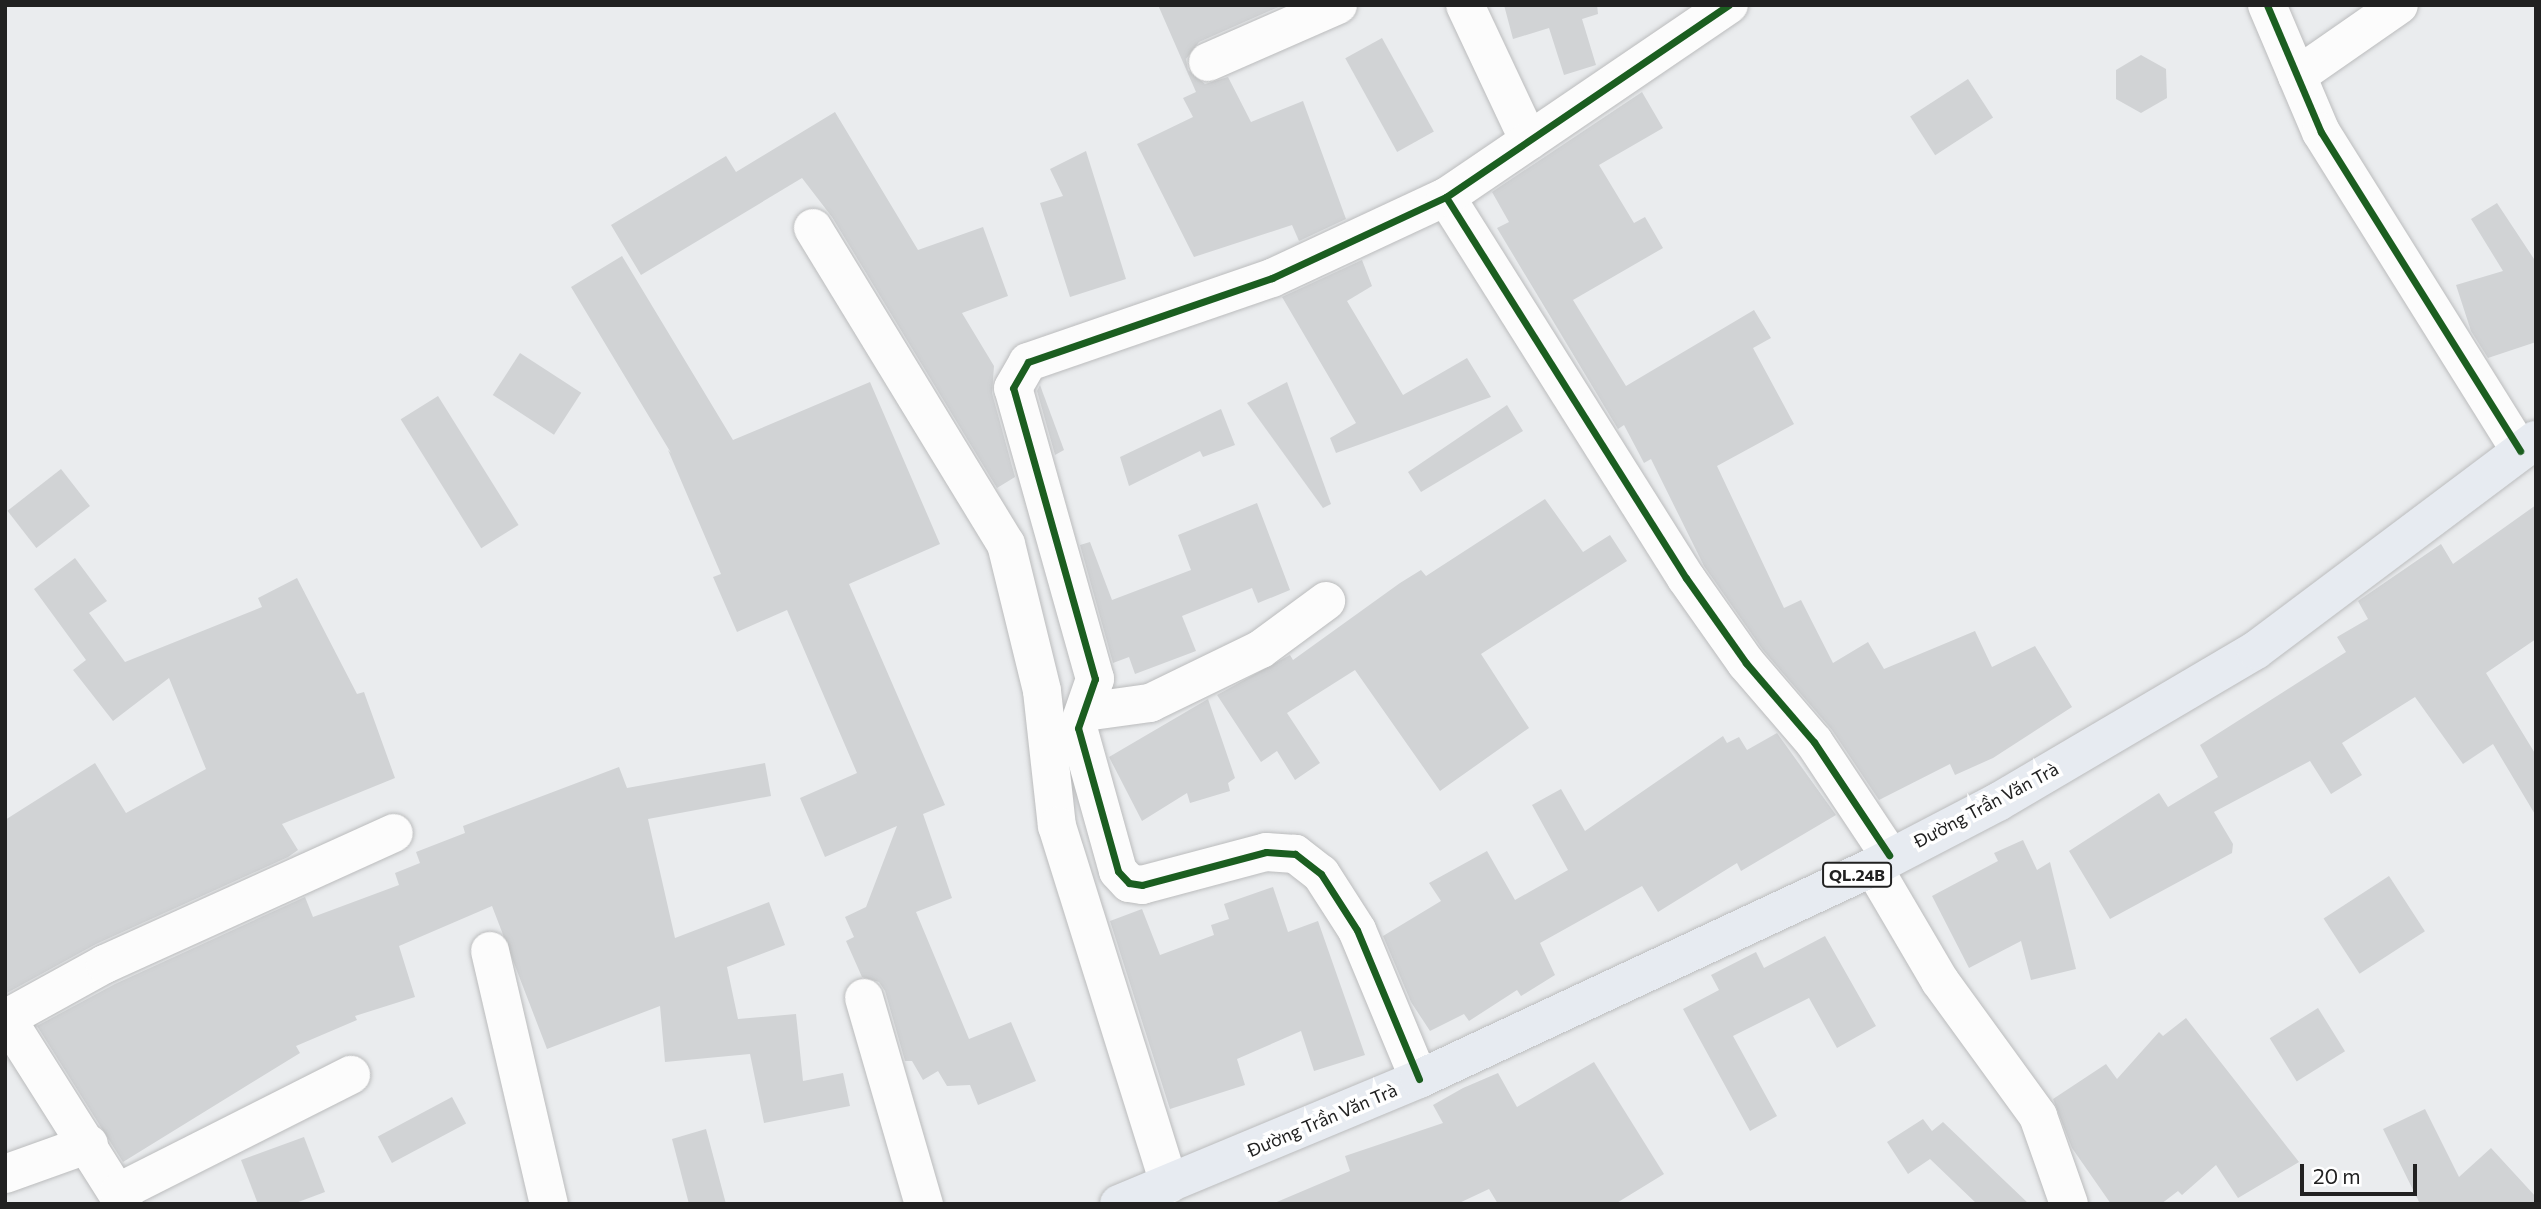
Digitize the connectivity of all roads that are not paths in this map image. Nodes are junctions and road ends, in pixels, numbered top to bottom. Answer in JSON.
{"nodes":[{"id":1,"x":1338,"y":5,"type":"edge"},
{"id":2,"x":1465,"y":5,"type":"edge"},
{"id":3,"x":1729,"y":5,"type":"edge"},
{"id":4,"x":2267,"y":5,"type":"edge"},
{"id":5,"x":2399,"y":5,"type":"edge"},
{"id":6,"x":1208,"y":62,"type":"dead end"},
{"id":7,"x":2297,"y":76,"type":"junction"},
{"id":8,"x":1529,"y":141,"type":"junction"},
{"id":9,"x":1446,"y":197,"type":"junction"},
{"id":10,"x":813,"y":228,"type":"dead end"},
{"id":11,"x":2528,"y":445,"type":"edge"},
{"id":12,"x":1326,"y":601,"type":"dead end"},
{"id":13,"x":1084,"y":712,"type":"junction"},
{"id":14,"x":394,"y":833,"type":"dead end"},
{"id":15,"x":1882,"y":861,"type":"junction"},
{"id":16,"x":490,"y":951,"type":"dead end"},
{"id":17,"x":864,"y":999,"type":"dead end"},
{"id":18,"x":6,"y":1017,"type":"edge"},
{"id":19,"x":351,"y":1075,"type":"dead end"},
{"id":20,"x":1419,"y":1079,"type":"junction"},
{"id":21,"x":89,"y":1144,"type":"junction"},
{"id":22,"x":5,"y":1174,"type":"edge"},
{"id":23,"x":1170,"y":1184,"type":"junction"},
{"id":24,"x":121,"y":1198,"type":"edge"},
{"id":25,"x":549,"y":1204,"type":"edge"},
{"id":26,"x":924,"y":1204,"type":"edge"},
{"id":27,"x":1119,"y":1204,"type":"edge"},
{"id":28,"x":2069,"y":1204,"type":"edge"}],
"edges":[{"from":1,"to":6,"type":"street"},
{"from":2,"to":8,"type":"street"},
{"from":3,"to":8,"type":"street"},
{"from":4,"to":7,"type":"street"},
{"from":5,"to":7,"type":"street"},
{"from":7,"to":11,"type":"street"},
{"from":8,"to":9,"type":"street"},
{"from":9,"to":13,"type":"street"},
{"from":9,"to":15,"type":"street"},
{"from":10,"to":23,"type":"street"},
{"from":11,"to":15,"type":"main road","name":"Đường Trần Văn Trà","number":"QL.24B"},
{"from":12,"to":13,"type":"street"},
{"from":13,"to":20,"type":"street"},
{"from":14,"to":18,"type":"street"},
{"from":15,"to":20,"type":"main road","name":"Đường Trần Văn Trà","number":"QL.24B"},
{"from":15,"to":28,"type":"street"},
{"from":16,"to":25,"type":"street"},
{"from":17,"to":26,"type":"street"},
{"from":18,"to":21,"type":"street"},
{"from":19,"to":24,"type":"street"},
{"from":20,"to":23,"type":"main road","name":"Đường Trần Văn Trà","number":"QL.24B"},
{"from":21,"to":22,"type":"street"},
{"from":21,"to":24,"type":"street"},
{"from":23,"to":27,"type":"main road","name":"Đường Trần Văn Trà","number":"QL.24B"}]}
